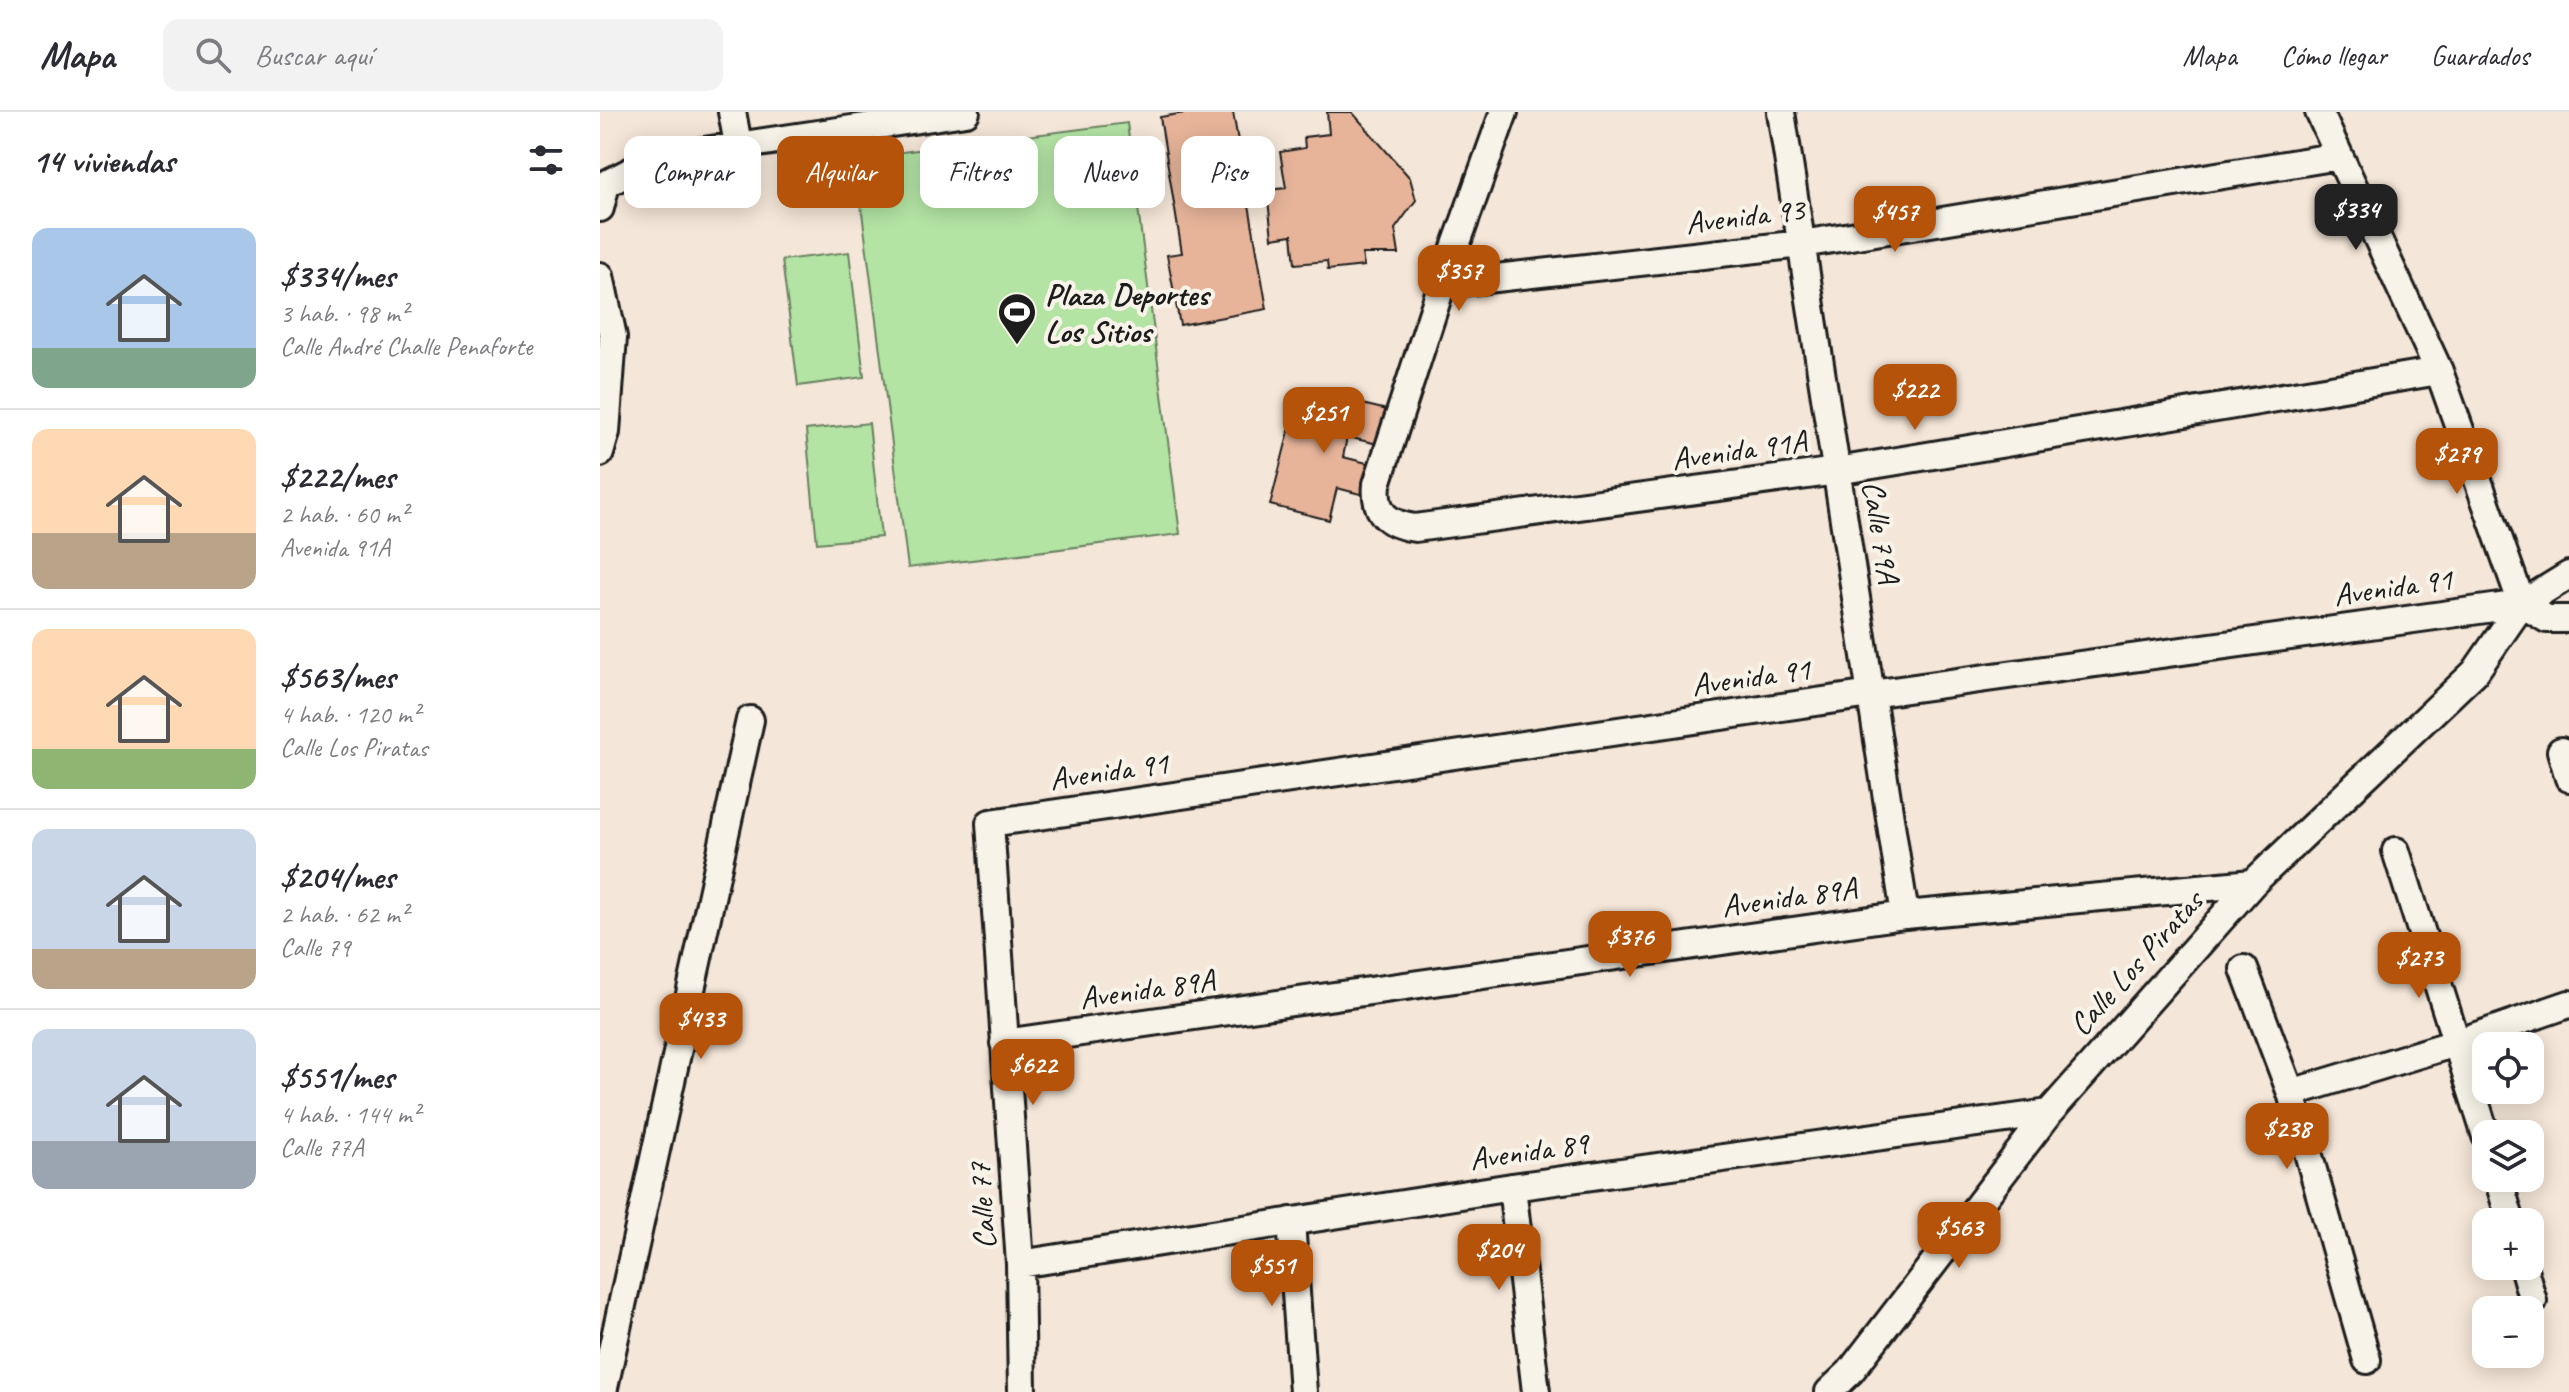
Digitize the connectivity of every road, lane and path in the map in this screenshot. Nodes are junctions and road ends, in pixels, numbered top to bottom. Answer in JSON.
{"nodes":[{"id":1,"x":732,"y":112,"type":"edge"},
{"id":2,"x":966,"y":112,"type":"edge"},
{"id":3,"x":1504,"y":112,"type":"edge"},
{"id":4,"x":1781,"y":112,"type":"edge"},
{"id":5,"x":2319,"y":112,"type":"edge"},
{"id":6,"x":736,"y":136,"type":"edge"},
{"id":7,"x":761,"y":141,"type":"edge"},
{"id":8,"x":2339,"y":156,"type":"junction"},
{"id":9,"x":624,"y":175,"type":"edge"},
{"id":10,"x":600,"y":208,"type":"edge"},
{"id":11,"x":1802,"y":244,"type":"junction"},
{"id":12,"x":600,"y":276,"type":"edge"},
{"id":13,"x":1442,"y":284,"type":"junction"},
{"id":14,"x":2439,"y":371,"type":"junction"},
{"id":15,"x":600,"y":453,"type":"edge"},
{"id":16,"x":1837,"y":471,"type":"junction"},
{"id":17,"x":2569,"y":575,"type":"edge"},
{"id":18,"x":2522,"y":604,"type":"junction"},
{"id":19,"x":2569,"y":619,"type":"edge"},
{"id":20,"x":1871,"y":694,"type":"junction"},
{"id":21,"x":750,"y":720,"type":"dead end"},
{"id":22,"x":2561,"y":751,"type":"dead end"},
{"id":23,"x":2569,"y":778,"type":"edge"},
{"id":24,"x":990,"y":823,"type":"joint"},
{"id":25,"x":2396,"y":851,"type":"dead end"},
{"id":26,"x":2253,"y":883,"type":"junction"},
{"id":27,"x":1905,"y":915,"type":"junction"},
{"id":28,"x":2244,"y":969,"type":"dead end"},
{"id":29,"x":2569,"y":1004,"type":"edge"},
{"id":30,"x":2459,"y":1042,"type":"junction"},
{"id":31,"x":1004,"y":1043,"type":"junction"},
{"id":32,"x":2291,"y":1093,"type":"junction"},
{"id":33,"x":2049,"y":1113,"type":"junction"},
{"id":34,"x":2481,"y":1120,"type":"edge"},
{"id":35,"x":1512,"y":1187,"type":"junction"},
{"id":36,"x":1291,"y":1221,"type":"junction"},
{"id":37,"x":1020,"y":1264,"type":"junction"},
{"id":38,"x":2367,"y":1360,"type":"dead end"},
{"id":39,"x":603,"y":1392,"type":"edge"},
{"id":40,"x":1022,"y":1392,"type":"edge"},
{"id":41,"x":1303,"y":1392,"type":"edge"},
{"id":42,"x":1536,"y":1392,"type":"edge"},
{"id":43,"x":1829,"y":1392,"type":"edge"}],
"edges":[{"from":1,"to":6,"type":"street"},
{"from":2,"to":7,"type":"street"},
{"from":3,"to":13,"type":"street"},
{"from":4,"to":11,"type":"street","name":"Calle 79A"},
{"from":5,"to":8,"type":"street"},
{"from":8,"to":11,"type":"street","name":"Avenida 93"},
{"from":8,"to":14,"type":"street"},
{"from":9,"to":10,"type":"street"},
{"from":11,"to":13,"type":"street","name":"Avenida 93"},
{"from":11,"to":16,"type":"street","name":"Calle 79A"},
{"from":12,"to":15,"type":"street"},
{"from":13,"to":16,"type":"street","name":"Avenida 91A"},
{"from":14,"to":16,"type":"street","name":"Avenida 91A"},
{"from":14,"to":18,"type":"street"},
{"from":16,"to":20,"type":"street","name":"Calle 79A"},
{"from":17,"to":18,"type":"street"},
{"from":18,"to":19,"type":"street"},
{"from":18,"to":20,"type":"street","name":"Avenida 91"},
{"from":18,"to":26,"type":"street","name":"Calle Los Piratas"},
{"from":20,"to":24,"type":"street","name":"Avenida 91"},
{"from":20,"to":27,"type":"street","name":"Calle 79A"},
{"from":21,"to":39,"type":"street"},
{"from":22,"to":23,"type":"street"},
{"from":24,"to":31,"type":"street","name":"Calle 77"},
{"from":25,"to":30,"type":"street"},
{"from":26,"to":27,"type":"street","name":"Avenida 89A"},
{"from":26,"to":33,"type":"street","name":"Calle Los Piratas"},
{"from":27,"to":31,"type":"street","name":"Avenida 89A"},
{"from":28,"to":32,"type":"street"},
{"from":29,"to":30,"type":"street"},
{"from":30,"to":32,"type":"street"},
{"from":30,"to":34,"type":"street"},
{"from":31,"to":37,"type":"street","name":"Calle 77"},
{"from":32,"to":38,"type":"street"},
{"from":33,"to":35,"type":"street","name":"Avenida 89"},
{"from":33,"to":43,"type":"street","name":"Calle Los Piratas"},
{"from":35,"to":36,"type":"street","name":"Avenida 89"},
{"from":35,"to":42,"type":"street"},
{"from":36,"to":37,"type":"street","name":"Avenida 89"},
{"from":36,"to":41,"type":"street"},
{"from":37,"to":40,"type":"street","name":"Calle 77"}]}
